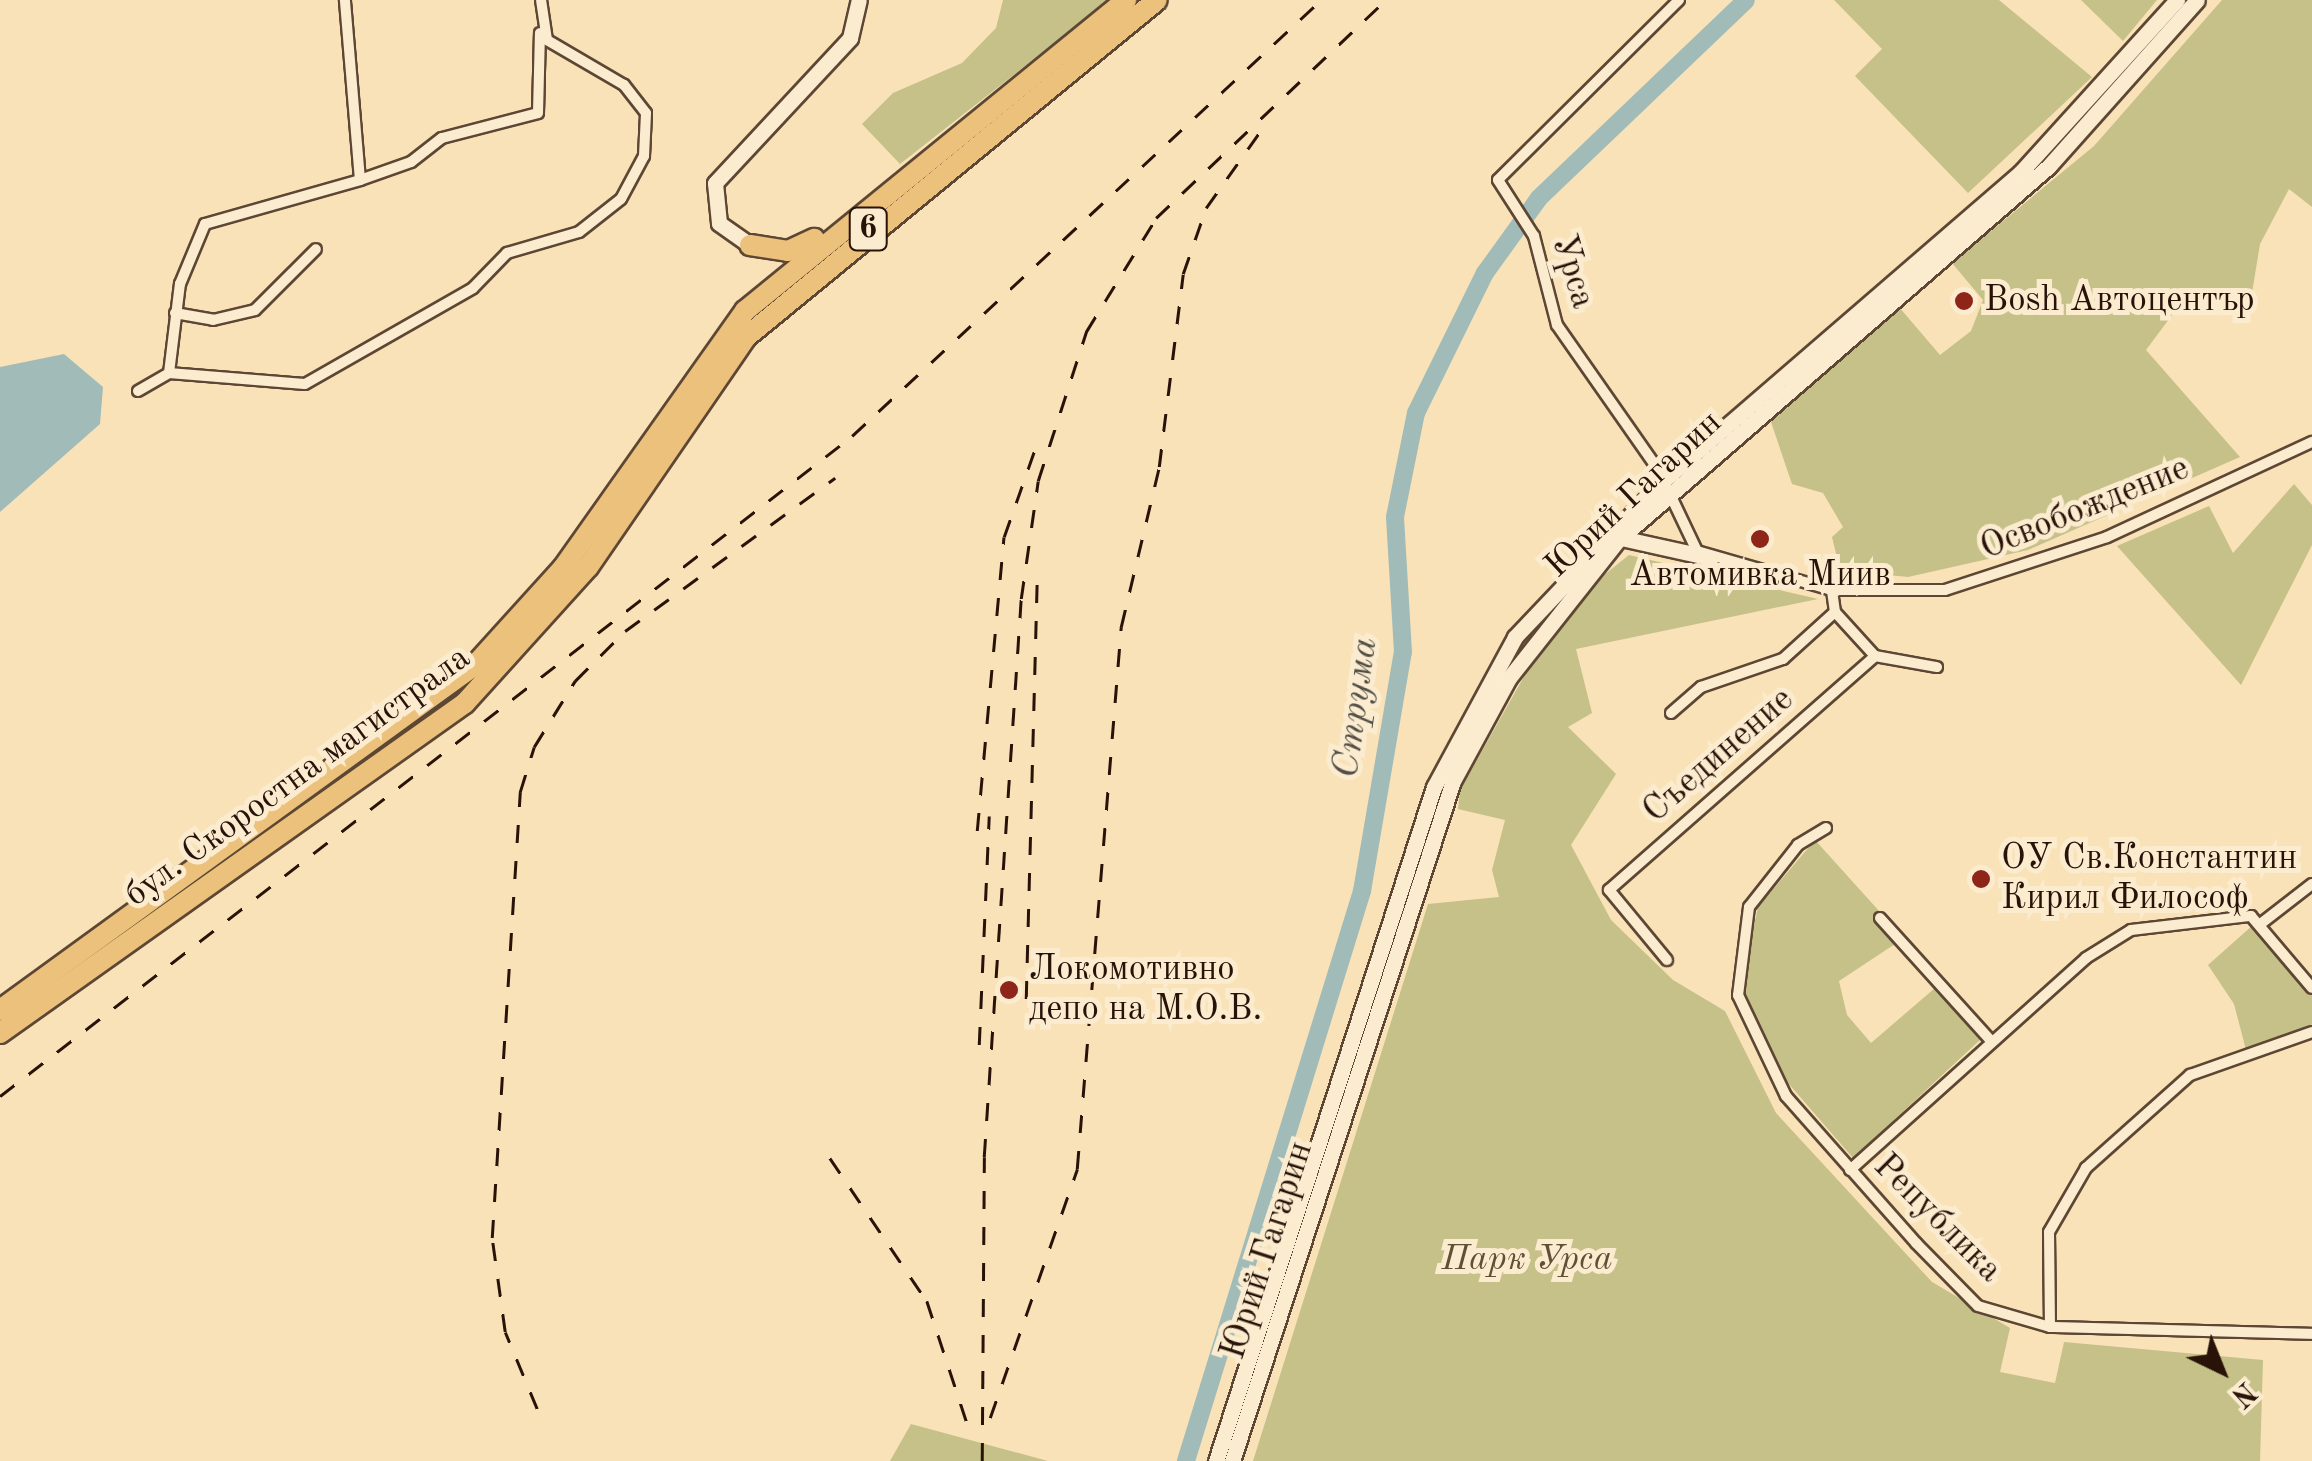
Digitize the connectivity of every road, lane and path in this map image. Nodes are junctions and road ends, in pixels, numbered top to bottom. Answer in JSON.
{"nodes":[{"id":1,"x":345,"y":0,"type":"edge"},
{"id":2,"x":541,"y":0,"type":"edge"},
{"id":3,"x":859,"y":0,"type":"edge"},
{"id":4,"x":1126,"y":0,"type":"edge"},
{"id":5,"x":1157,"y":0,"type":"edge"},
{"id":6,"x":1679,"y":0,"type":"edge"},
{"id":7,"x":2177,"y":0,"type":"edge"},
{"id":8,"x":2197,"y":0,"type":"edge"},
{"id":9,"x":540,"y":28,"type":"junction"},
{"id":10,"x":360,"y":180,"type":"junction"},
{"id":11,"x":887,"y":191,"type":"junction"},
{"id":12,"x":750,"y":245,"type":"junction"},
{"id":13,"x":316,"y":249,"type":"dead end"},
{"id":14,"x":175,"y":313,"type":"junction"},
{"id":15,"x":726,"y":331,"type":"junction"},
{"id":16,"x":169,"y":373,"type":"junction"},
{"id":17,"x":138,"y":391,"type":"dead end"},
{"id":18,"x":2312,"y":442,"type":"edge"},
{"id":19,"x":1664,"y":490,"type":"junction"},
{"id":20,"x":621,"y":500,"type":"junction"},
{"id":21,"x":1621,"y":538,"type":"junction"},
{"id":22,"x":1711,"y":558,"type":"junction"},
{"id":23,"x":1832,"y":590,"type":"junction"},
{"id":24,"x":1834,"y":612,"type":"junction"},
{"id":25,"x":1875,"y":656,"type":"junction"},
{"id":26,"x":1937,"y":667,"type":"dead end"},
{"id":27,"x":1671,"y":713,"type":"dead end"},
{"id":28,"x":1826,"y":828,"type":"dead end"},
{"id":29,"x":2312,"y":884,"type":"edge"},
{"id":30,"x":1880,"y":918,"type":"dead end"},
{"id":31,"x":2263,"y":922,"type":"junction"},
{"id":32,"x":101,"y":949,"type":"junction"},
{"id":33,"x":1667,"y":960,"type":"dead end"},
{"id":34,"x":2312,"y":988,"type":"edge"},
{"id":35,"x":0,"y":1010,"type":"edge"},
{"id":36,"x":2312,"y":1032,"type":"edge"},
{"id":37,"x":0,"y":1033,"type":"edge"},
{"id":38,"x":1992,"y":1042,"type":"junction"},
{"id":39,"x":1850,"y":1170,"type":"junction"},
{"id":40,"x":2050,"y":1327,"type":"junction"},
{"id":41,"x":2312,"y":1334,"type":"edge"},
{"id":42,"x":1216,"y":1461,"type":"edge"},
{"id":43,"x":1232,"y":1461,"type":"edge"}],
"edges":[{"from":1,"to":10,"type":"street"},
{"from":2,"to":9,"type":"street"},
{"from":3,"to":12,"type":"street"},
{"from":4,"to":11,"type":"highway","name":"бул. Скоростна магистрала","number":"6"},
{"from":5,"to":20,"type":"highway","name":"бул. Скоростна магистрала","number":"6"},
{"from":6,"to":19,"type":"street","name":"Урса"},
{"from":7,"to":19,"type":"street","name":"Юрий Гагарин"},
{"from":8,"to":19,"type":"street","name":"Юрий Гагарин"},
{"from":9,"to":10,"type":"street"},
{"from":9,"to":16,"type":"street"},
{"from":10,"to":14,"type":"street"},
{"from":11,"to":12,"type":"highway"},
{"from":11,"to":15,"type":"highway","name":"бул. Скоростна магистрала","number":"6"},
{"from":12,"to":15,"type":"highway"},
{"from":13,"to":14,"type":"street"},
{"from":14,"to":16,"type":"street"},
{"from":15,"to":20,"type":"highway","name":"бул. Скоростна магистрала","number":"6"},
{"from":16,"to":17,"type":"street"},
{"from":18,"to":23,"type":"street","name":"Освобождение"},
{"from":19,"to":21,"type":"street","name":"Юрий Гагарин"},
{"from":19,"to":22,"type":"street"},
{"from":19,"to":42,"type":"street","name":"Юрий Гагарин"},
{"from":20,"to":32,"type":"highway","name":"бул. Скоростна магистрала","number":"6"},
{"from":21,"to":22,"type":"street"},
{"from":21,"to":43,"type":"street","name":"Юрий Гагарин"},
{"from":22,"to":23,"type":"street","name":"Освобождение"},
{"from":23,"to":24,"type":"street"},
{"from":24,"to":25,"type":"street"},
{"from":24,"to":27,"type":"street"},
{"from":25,"to":26,"type":"street"},
{"from":25,"to":33,"type":"street","name":"Съединение"},
{"from":28,"to":39,"type":"street","name":"Република"},
{"from":29,"to":31,"type":"street"},
{"from":30,"to":38,"type":"street"},
{"from":31,"to":34,"type":"street"},
{"from":31,"to":38,"type":"street"},
{"from":32,"to":35,"type":"highway","name":"бул. Скоростна магистрала","number":"6"},
{"from":32,"to":37,"type":"highway","name":"бул. Скоростна магистрала","number":"6"},
{"from":36,"to":40,"type":"street"},
{"from":38,"to":39,"type":"street"},
{"from":39,"to":40,"type":"street","name":"Република"},
{"from":40,"to":41,"type":"street","name":"Република"}]}
